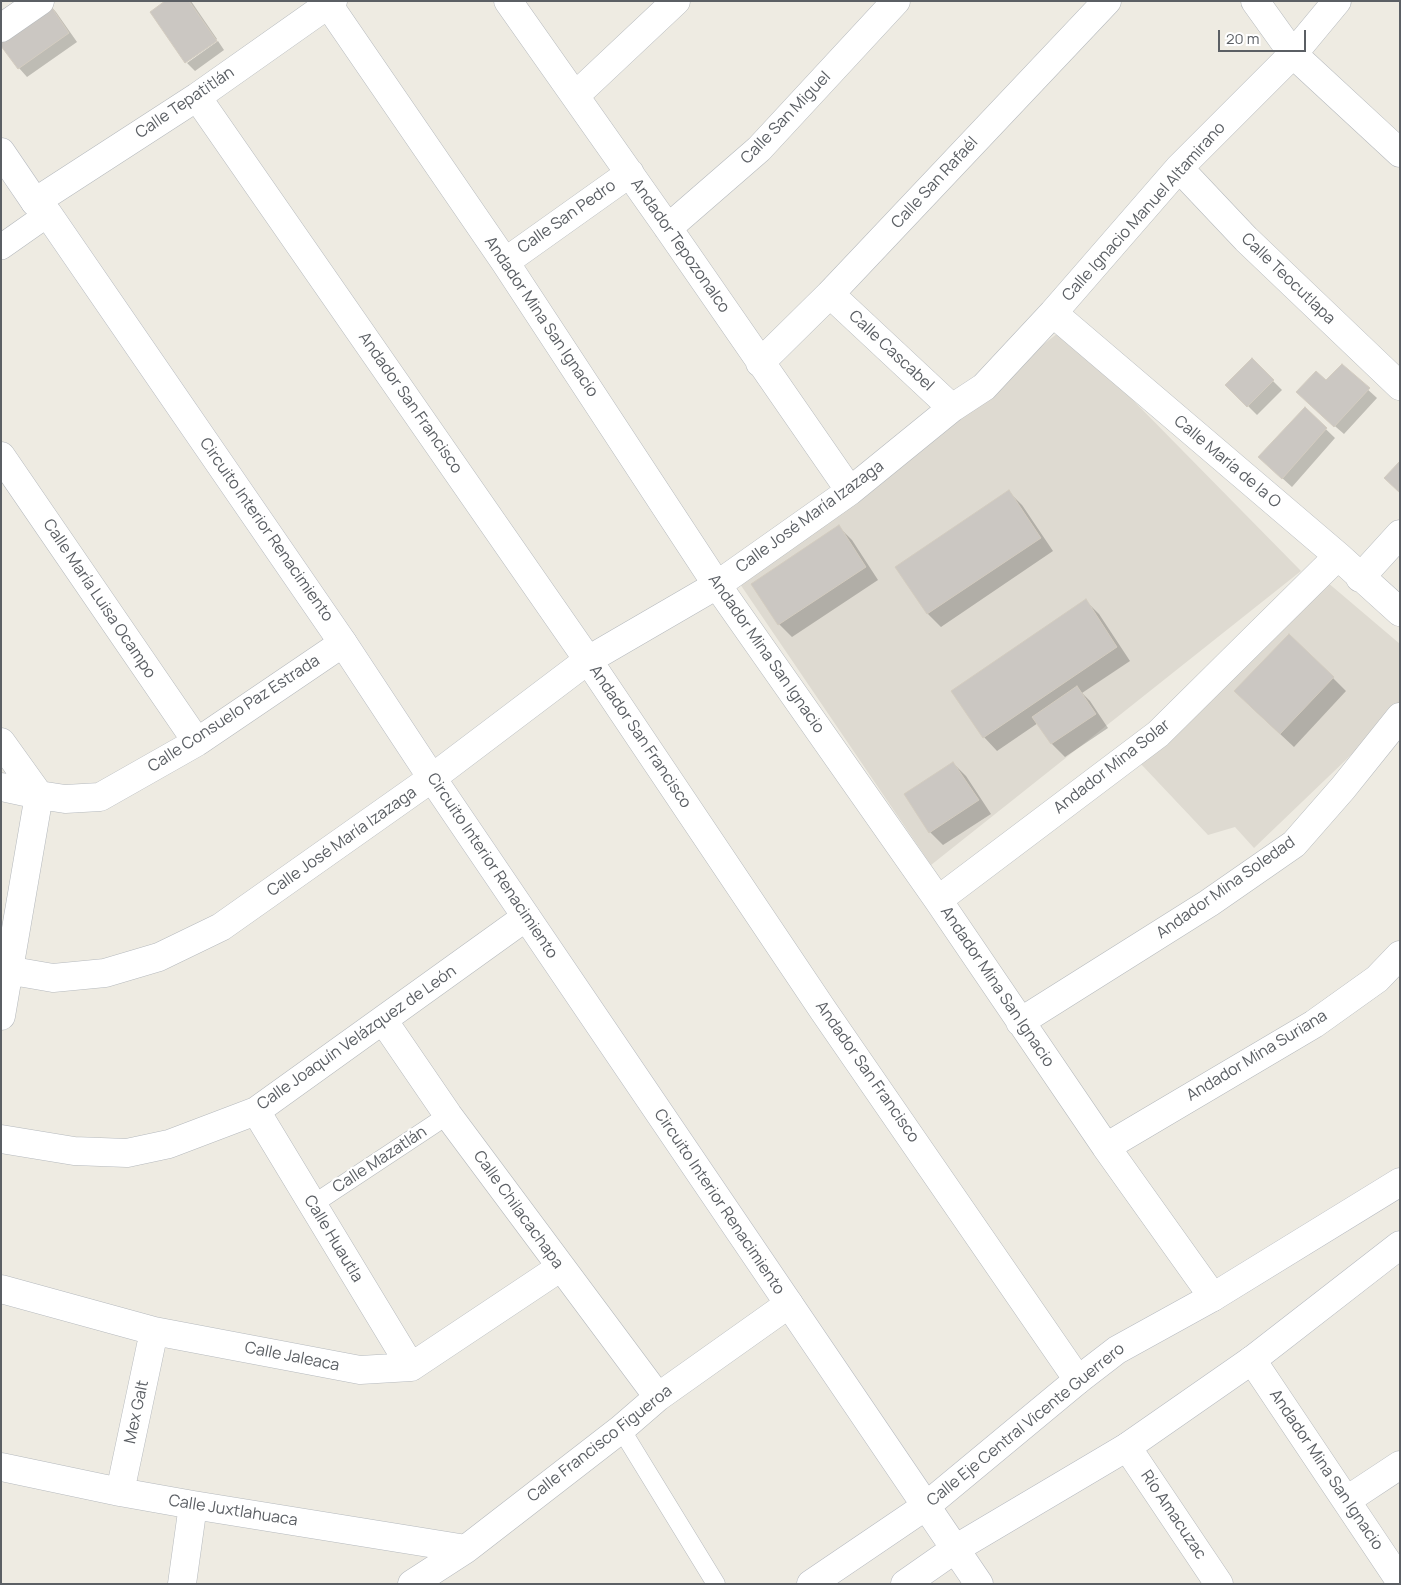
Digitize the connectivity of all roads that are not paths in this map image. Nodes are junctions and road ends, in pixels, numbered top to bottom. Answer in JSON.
{"nodes":[{"id":1,"x":40,"y":1,"type":"edge"},
{"id":2,"x":508,"y":1,"type":"edge"},
{"id":3,"x":676,"y":1,"type":"edge"},
{"id":4,"x":896,"y":1,"type":"edge"},
{"id":5,"x":1107,"y":1,"type":"edge"},
{"id":6,"x":1255,"y":1,"type":"edge"},
{"id":7,"x":1337,"y":1,"type":"edge"},
{"id":8,"x":330,"y":3,"type":"edge"},
{"id":9,"x":1,"y":28,"type":"edge"},
{"id":10,"x":1293,"y":54,"type":"junction"},
{"id":11,"x":575,"y":96,"type":"junction"},
{"id":12,"x":197,"y":97,"type":"junction"},
{"id":13,"x":1,"y":152,"type":"edge"},
{"id":14,"x":1400,"y":153,"type":"edge"},
{"id":15,"x":1179,"y":168,"type":"junction"},
{"id":16,"x":630,"y":173,"type":"junction"},
{"id":17,"x":42,"y":208,"type":"junction"},
{"id":18,"x":668,"y":228,"type":"junction"},
{"id":19,"x":1,"y":246,"type":"edge"},
{"id":20,"x":505,"y":262,"type":"junction"},
{"id":21,"x":830,"y":294,"type":"junction"},
{"id":22,"x":1053,"y":314,"type":"junction"},
{"id":23,"x":760,"y":363,"type":"junction"},
{"id":24,"x":1400,"y":386,"type":"edge"},
{"id":25,"x":952,"y":408,"type":"junction"},
{"id":26,"x":1,"y":456,"type":"edge"},
{"id":27,"x":850,"y":491,"type":"junction"},
{"id":28,"x":1400,"y":534,"type":"edge"},
{"id":29,"x":1338,"y":556,"type":"junction"},
{"id":30,"x":1360,"y":578,"type":"junction"},
{"id":31,"x":717,"y":584,"type":"junction"},
{"id":32,"x":1400,"y":612,"type":"edge"},
{"id":33,"x":343,"y":643,"type":"junction"},
{"id":34,"x":588,"y":660,"type":"junction"},
{"id":35,"x":1400,"y":717,"type":"edge"},
{"id":36,"x":1,"y":742,"type":"edge"},
{"id":37,"x":197,"y":742,"type":"junction"},
{"id":38,"x":432,"y":778,"type":"junction"},
{"id":39,"x":1,"y":787,"type":"edge"},
{"id":40,"x":38,"y":795,"type":"junction"},
{"id":41,"x":938,"y":900,"type":"junction"},
{"id":42,"x":526,"y":917,"type":"junction"},
{"id":43,"x":1400,"y":955,"type":"edge"},
{"id":44,"x":6,"y":970,"type":"edge"},
{"id":45,"x":1,"y":1016,"type":"edge"},
{"id":46,"x":383,"y":1020,"type":"junction"},
{"id":47,"x":1020,"y":1022,"type":"junction"},
{"id":48,"x":256,"y":1111,"type":"junction"},
{"id":49,"x":448,"y":1115,"type":"junction"},
{"id":50,"x":1,"y":1139,"type":"edge"},
{"id":51,"x":1106,"y":1147,"type":"junction"},
{"id":52,"x":1400,"y":1182,"type":"edge"},
{"id":53,"x":312,"y":1205,"type":"junction"},
{"id":54,"x":1400,"y":1245,"type":"edge"},
{"id":55,"x":561,"y":1267,"type":"junction"},
{"id":56,"x":1,"y":1289,"type":"edge"},
{"id":57,"x":1213,"y":1298,"type":"junction"},
{"id":58,"x":789,"y":1304,"type":"junction"},
{"id":59,"x":154,"y":1331,"type":"junction"},
{"id":60,"x":1252,"y":1360,"type":"junction"},
{"id":61,"x":410,"y":1367,"type":"junction"},
{"id":62,"x":1078,"y":1380,"type":"junction"},
{"id":63,"x":658,"y":1397,"type":"junction"},
{"id":64,"x":621,"y":1429,"type":"junction"},
{"id":65,"x":1127,"y":1446,"type":"junction"},
{"id":66,"x":1400,"y":1464,"type":"edge"},
{"id":67,"x":1,"y":1467,"type":"edge"},
{"id":68,"x":120,"y":1492,"type":"junction"},
{"id":69,"x":1347,"y":1500,"type":"junction"},
{"id":70,"x":193,"y":1505,"type":"junction"},
{"id":71,"x":926,"y":1506,"type":"junction"},
{"id":72,"x":466,"y":1549,"type":"junction"},
{"id":73,"x":955,"y":1549,"type":"junction"},
{"id":74,"x":1400,"y":1581,"type":"edge"},
{"id":75,"x":182,"y":1584,"type":"edge"},
{"id":76,"x":412,"y":1584,"type":"edge"},
{"id":77,"x":716,"y":1584,"type":"edge"},
{"id":78,"x":811,"y":1584,"type":"edge"},
{"id":79,"x":905,"y":1584,"type":"edge"},
{"id":80,"x":979,"y":1584,"type":"edge"},
{"id":81,"x":1219,"y":1584,"type":"edge"}],
"edges":[{"from":1,"to":9,"type":"street"},
{"from":2,"to":11,"type":"street","name":"Andador Tepozonalco"},
{"from":3,"to":11,"type":"street"},
{"from":4,"to":18,"type":"street","name":"Calle San Miguel"},
{"from":5,"to":21,"type":"street","name":"Calle San Rafaél"},
{"from":6,"to":10,"type":"street"},
{"from":7,"to":10,"type":"street","name":"Calle Ignacio Manuel Altamirano"},
{"from":8,"to":12,"type":"street","name":"Calle Tepatitlán"},
{"from":8,"to":20,"type":"street","name":"Andador Mina San Ignacio"},
{"from":10,"to":14,"type":"street"},
{"from":10,"to":15,"type":"street","name":"Calle Ignacio Manuel Altamirano"},
{"from":11,"to":16,"type":"street","name":"Andador Tepozonalco"},
{"from":12,"to":17,"type":"street","name":"Calle Tepatitlán"},
{"from":12,"to":34,"type":"street","name":"Andador San Francisco"},
{"from":13,"to":17,"type":"street","name":"Circuito Interior Renacimiento"},
{"from":15,"to":22,"type":"street","name":"Calle Ignacio Manuel Altamirano"},
{"from":15,"to":24,"type":"street","name":"Calle Teocutlapa"},
{"from":16,"to":18,"type":"street","name":"Andador Tepozonalco"},
{"from":16,"to":20,"type":"street","name":"Calle San Pedro"},
{"from":17,"to":19,"type":"street","name":"Calle Tepatitlán"},
{"from":17,"to":33,"type":"street","name":"Circuito Interior Renacimiento"},
{"from":18,"to":23,"type":"street","name":"Andador Tepozonalco"},
{"from":20,"to":31,"type":"street","name":"Andador Mina San Ignacio"},
{"from":21,"to":23,"type":"street","name":"Calle San Rafaél"},
{"from":21,"to":25,"type":"street","name":"Calle Cascabel"},
{"from":22,"to":25,"type":"street","name":"Calle José María Izazaga"},
{"from":22,"to":29,"type":"street","name":"Calle María de la O"},
{"from":23,"to":27,"type":"street","name":"Andador Tepozonalco"},
{"from":25,"to":27,"type":"street","name":"Calle José María Izazaga"},
{"from":26,"to":37,"type":"street","name":"Calle María Luisa Ocampo"},
{"from":27,"to":31,"type":"street","name":"Calle José María Izazaga"},
{"from":28,"to":30,"type":"street"},
{"from":29,"to":30,"type":"street","name":"Calle María de la O"},
{"from":29,"to":41,"type":"street","name":"Andador Mina Solar"},
{"from":30,"to":32,"type":"street","name":"Calle María de la O"},
{"from":31,"to":34,"type":"street","name":"Calle José María Izazaga"},
{"from":31,"to":41,"type":"street","name":"Andador Mina San Ignacio"},
{"from":33,"to":37,"type":"street","name":"Calle Consuelo Paz Estrada"},
{"from":33,"to":38,"type":"street","name":"Circuito Interior Renacimiento"},
{"from":34,"to":38,"type":"street","name":"Calle José María Izazaga"},
{"from":34,"to":62,"type":"street","name":"Andador San Francisco"},
{"from":35,"to":47,"type":"street","name":"Andador Mina Soledad"},
{"from":36,"to":40,"type":"street"},
{"from":37,"to":40,"type":"street","name":"Calle Consuelo Paz Estrada"},
{"from":38,"to":42,"type":"street","name":"Circuito Interior Renacimiento"},
{"from":38,"to":44,"type":"street","name":"Calle José María Izazaga"},
{"from":39,"to":40,"type":"street","name":"Calle Consuelo Paz Estrada"},
{"from":40,"to":44,"type":"street"},
{"from":41,"to":47,"type":"street","name":"Andador Mina San Ignacio"},
{"from":42,"to":46,"type":"street","name":"Calle Joaquín Velázquez de León"},
{"from":42,"to":58,"type":"street","name":"Circuito Interior Renacimiento"},
{"from":43,"to":51,"type":"street","name":"Andador Mina Suriana"},
{"from":44,"to":45,"type":"street"},
{"from":46,"to":48,"type":"street","name":"Calle Joaquín Velázquez de León"},
{"from":46,"to":49,"type":"street","name":"Calle Chilacachapa"},
{"from":47,"to":51,"type":"street","name":"Andador Mina San Ignacio"},
{"from":48,"to":50,"type":"street","name":"Calle Joaquín Velázquez de León"},
{"from":48,"to":53,"type":"street","name":"Calle Huautla"},
{"from":49,"to":53,"type":"lane","name":"Calle Mazatlán"},
{"from":49,"to":55,"type":"street","name":"Calle Chilacachapa"},
{"from":51,"to":57,"type":"street","name":"Andador Mina San Ignacio"},
{"from":52,"to":57,"type":"street","name":"Calle Eje Central Vicente Guerrero"},
{"from":53,"to":61,"type":"street","name":"Calle Huautla"},
{"from":54,"to":60,"type":"street"},
{"from":55,"to":61,"type":"street"},
{"from":55,"to":63,"type":"street","name":"Calle Chilacachapa"},
{"from":56,"to":59,"type":"street","name":"Calle Jaleaca"},
{"from":57,"to":62,"type":"street","name":"Calle Eje Central Vicente Guerrero"},
{"from":58,"to":63,"type":"street","name":"Calle Francisco Figueroa"},
{"from":58,"to":71,"type":"street","name":"Circuito Interior Renacimiento"},
{"from":59,"to":61,"type":"street","name":"Calle Jaleaca"},
{"from":59,"to":68,"type":"street","name":"Mex Galt"},
{"from":60,"to":65,"type":"street"},
{"from":60,"to":69,"type":"street","name":"Andador Mina San Ignacio"},
{"from":62,"to":71,"type":"street","name":"Calle Eje Central Vicente Guerrero"},
{"from":63,"to":64,"type":"street","name":"Calle Francisco Figueroa"},
{"from":64,"to":72,"type":"street","name":"Calle Francisco Figueroa"},
{"from":64,"to":77,"type":"lane"},
{"from":65,"to":73,"type":"street"},
{"from":65,"to":81,"type":"street","name":"Río Amacuzac"},
{"from":66,"to":69,"type":"street"},
{"from":67,"to":68,"type":"street","name":"Calle Juxtlahuaca"},
{"from":68,"to":70,"type":"street","name":"Calle Juxtlahuaca"},
{"from":69,"to":74,"type":"street","name":"Andador Mina San Ignacio"},
{"from":70,"to":72,"type":"street","name":"Calle Juxtlahuaca"},
{"from":70,"to":75,"type":"street"},
{"from":71,"to":73,"type":"street","name":"Circuito Interior Renacimiento"},
{"from":71,"to":78,"type":"street","name":"Calle Eje Central Vicente Guerrero"},
{"from":72,"to":76,"type":"street","name":"Calle Francisco Figueroa"},
{"from":73,"to":79,"type":"street"},
{"from":73,"to":80,"type":"street","name":"Circuito Interior Renacimiento"}]}
